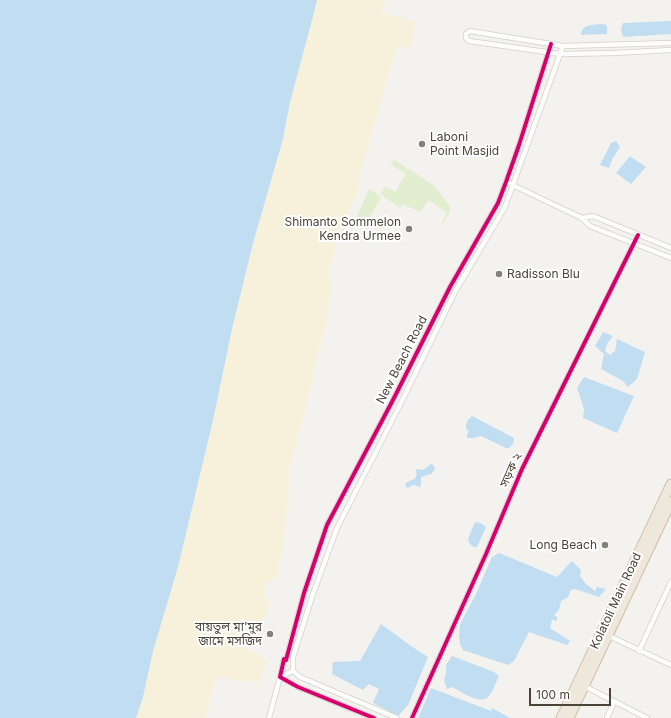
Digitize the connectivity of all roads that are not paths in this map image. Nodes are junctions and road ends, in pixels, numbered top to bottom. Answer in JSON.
{"nodes":[{"id":1,"x":671,"y":43,"type":"edge"},
{"id":2,"x":550,"y":44,"type":"junction"},
{"id":3,"x":563,"y":46,"type":"junction"},
{"id":4,"x":671,"y":50,"type":"edge"},
{"id":5,"x":549,"y":52,"type":"junction"},
{"id":6,"x":560,"y":54,"type":"junction"},
{"id":7,"x":506,"y":182,"type":"junction"},
{"id":8,"x":513,"y":186,"type":"junction"},
{"id":9,"x":582,"y":218,"type":"junction"},
{"id":10,"x":638,"y":235,"type":"junction"},
{"id":11,"x":634,"y":244,"type":"junction"},
{"id":12,"x":671,"y":248,"type":"edge"},
{"id":13,"x":468,"y":255,"type":"junction"},
{"id":14,"x":671,"y":258,"type":"edge"},
{"id":15,"x":475,"y":259,"type":"junction"},
{"id":16,"x":430,"y":327,"type":"junction"},
{"id":17,"x":437,"y":330,"type":"junction"},
{"id":18,"x":671,"y":484,"type":"edge"},
{"id":19,"x":671,"y":502,"type":"edge"},
{"id":20,"x":327,"y":525,"type":"junction"},
{"id":21,"x":337,"y":528,"type":"junction"},
{"id":22,"x":671,"y":582,"type":"edge"},
{"id":23,"x":607,"y":635,"type":"junction"},
{"id":24,"x":639,"y":651,"type":"junction"},
{"id":25,"x":594,"y":656,"type":"junction"},
{"id":26,"x":671,"y":665,"type":"edge"},
{"id":27,"x":293,"y":671,"type":"junction"},
{"id":28,"x":280,"y":677,"type":"junction"},
{"id":29,"x":584,"y":686,"type":"junction"},
{"id":30,"x":614,"y":702,"type":"junction"},
{"id":31,"x":269,"y":718,"type":"edge"},
{"id":32,"x":374,"y":718,"type":"edge"},
{"id":33,"x":397,"y":718,"type":"edge"},
{"id":34,"x":412,"y":718,"type":"edge"},
{"id":35,"x":561,"y":718,"type":"edge"},
{"id":36,"x":569,"y":718,"type":"edge"},
{"id":37,"x":607,"y":718,"type":"edge"},
{"id":38,"x":647,"y":718,"type":"edge"}],
"edges":[{"from":1,"to":3,"type":"street"},
{"from":2,"to":3,"type":"street"},
{"from":2,"to":5,"type":"street","name":"New Beach Road"},
{"from":2,"to":5,"type":"street"},
{"from":3,"to":6,"type":"street","name":"New Beach Road"},
{"from":4,"to":6,"type":"street"},
{"from":5,"to":6,"type":"street"},
{"from":5,"to":7,"type":"street","name":"New Beach Road"},
{"from":6,"to":8,"type":"street","name":"New Beach Road"},
{"from":7,"to":8,"type":"street"},
{"from":7,"to":13,"type":"street","name":"New Beach Road"},
{"from":8,"to":9,"type":"street"},
{"from":8,"to":15,"type":"street","name":"New Beach Road"},
{"from":9,"to":10,"type":"street"},
{"from":9,"to":11,"type":"street"},
{"from":10,"to":11,"type":"street","name":"সড়ক ২"},
{"from":10,"to":12,"type":"street"},
{"from":11,"to":14,"type":"street"},
{"from":11,"to":34,"type":"street","name":"সড়ক ২"},
{"from":13,"to":15,"type":"street"},
{"from":13,"to":16,"type":"street","name":"New Beach Road"},
{"from":15,"to":17,"type":"street","name":"New Beach Road"},
{"from":16,"to":17,"type":"street"},
{"from":16,"to":20,"type":"street","name":"New Beach Road"},
{"from":17,"to":21,"type":"street","name":"New Beach Road"},
{"from":18,"to":25,"type":"highway","name":"Kolatoli Main Road"},
{"from":19,"to":23,"type":"highway","name":"Kolatoli Main Road"},
{"from":20,"to":21,"type":"street"},
{"from":20,"to":28,"type":"street","name":"New Beach Road"},
{"from":21,"to":27,"type":"street","name":"New Beach Road"},
{"from":22,"to":24,"type":"street"},
{"from":23,"to":24,"type":"street"},
{"from":23,"to":25,"type":"highway","name":"Kolatoli Main Road"},
{"from":24,"to":26,"type":"street"},
{"from":25,"to":29,"type":"highway","name":"Kolatoli Main Road"},
{"from":25,"to":35,"type":"highway","name":"Kolatoli Main Road"},
{"from":27,"to":28,"type":"street"},
{"from":27,"to":33,"type":"street"},
{"from":28,"to":31,"type":"street","name":"New Beach Road"},
{"from":28,"to":32,"type":"street"},
{"from":29,"to":30,"type":"street"},
{"from":29,"to":36,"type":"highway","name":"Kolatoli Main Road"},
{"from":30,"to":37,"type":"street"},
{"from":30,"to":38,"type":"street"}]}
